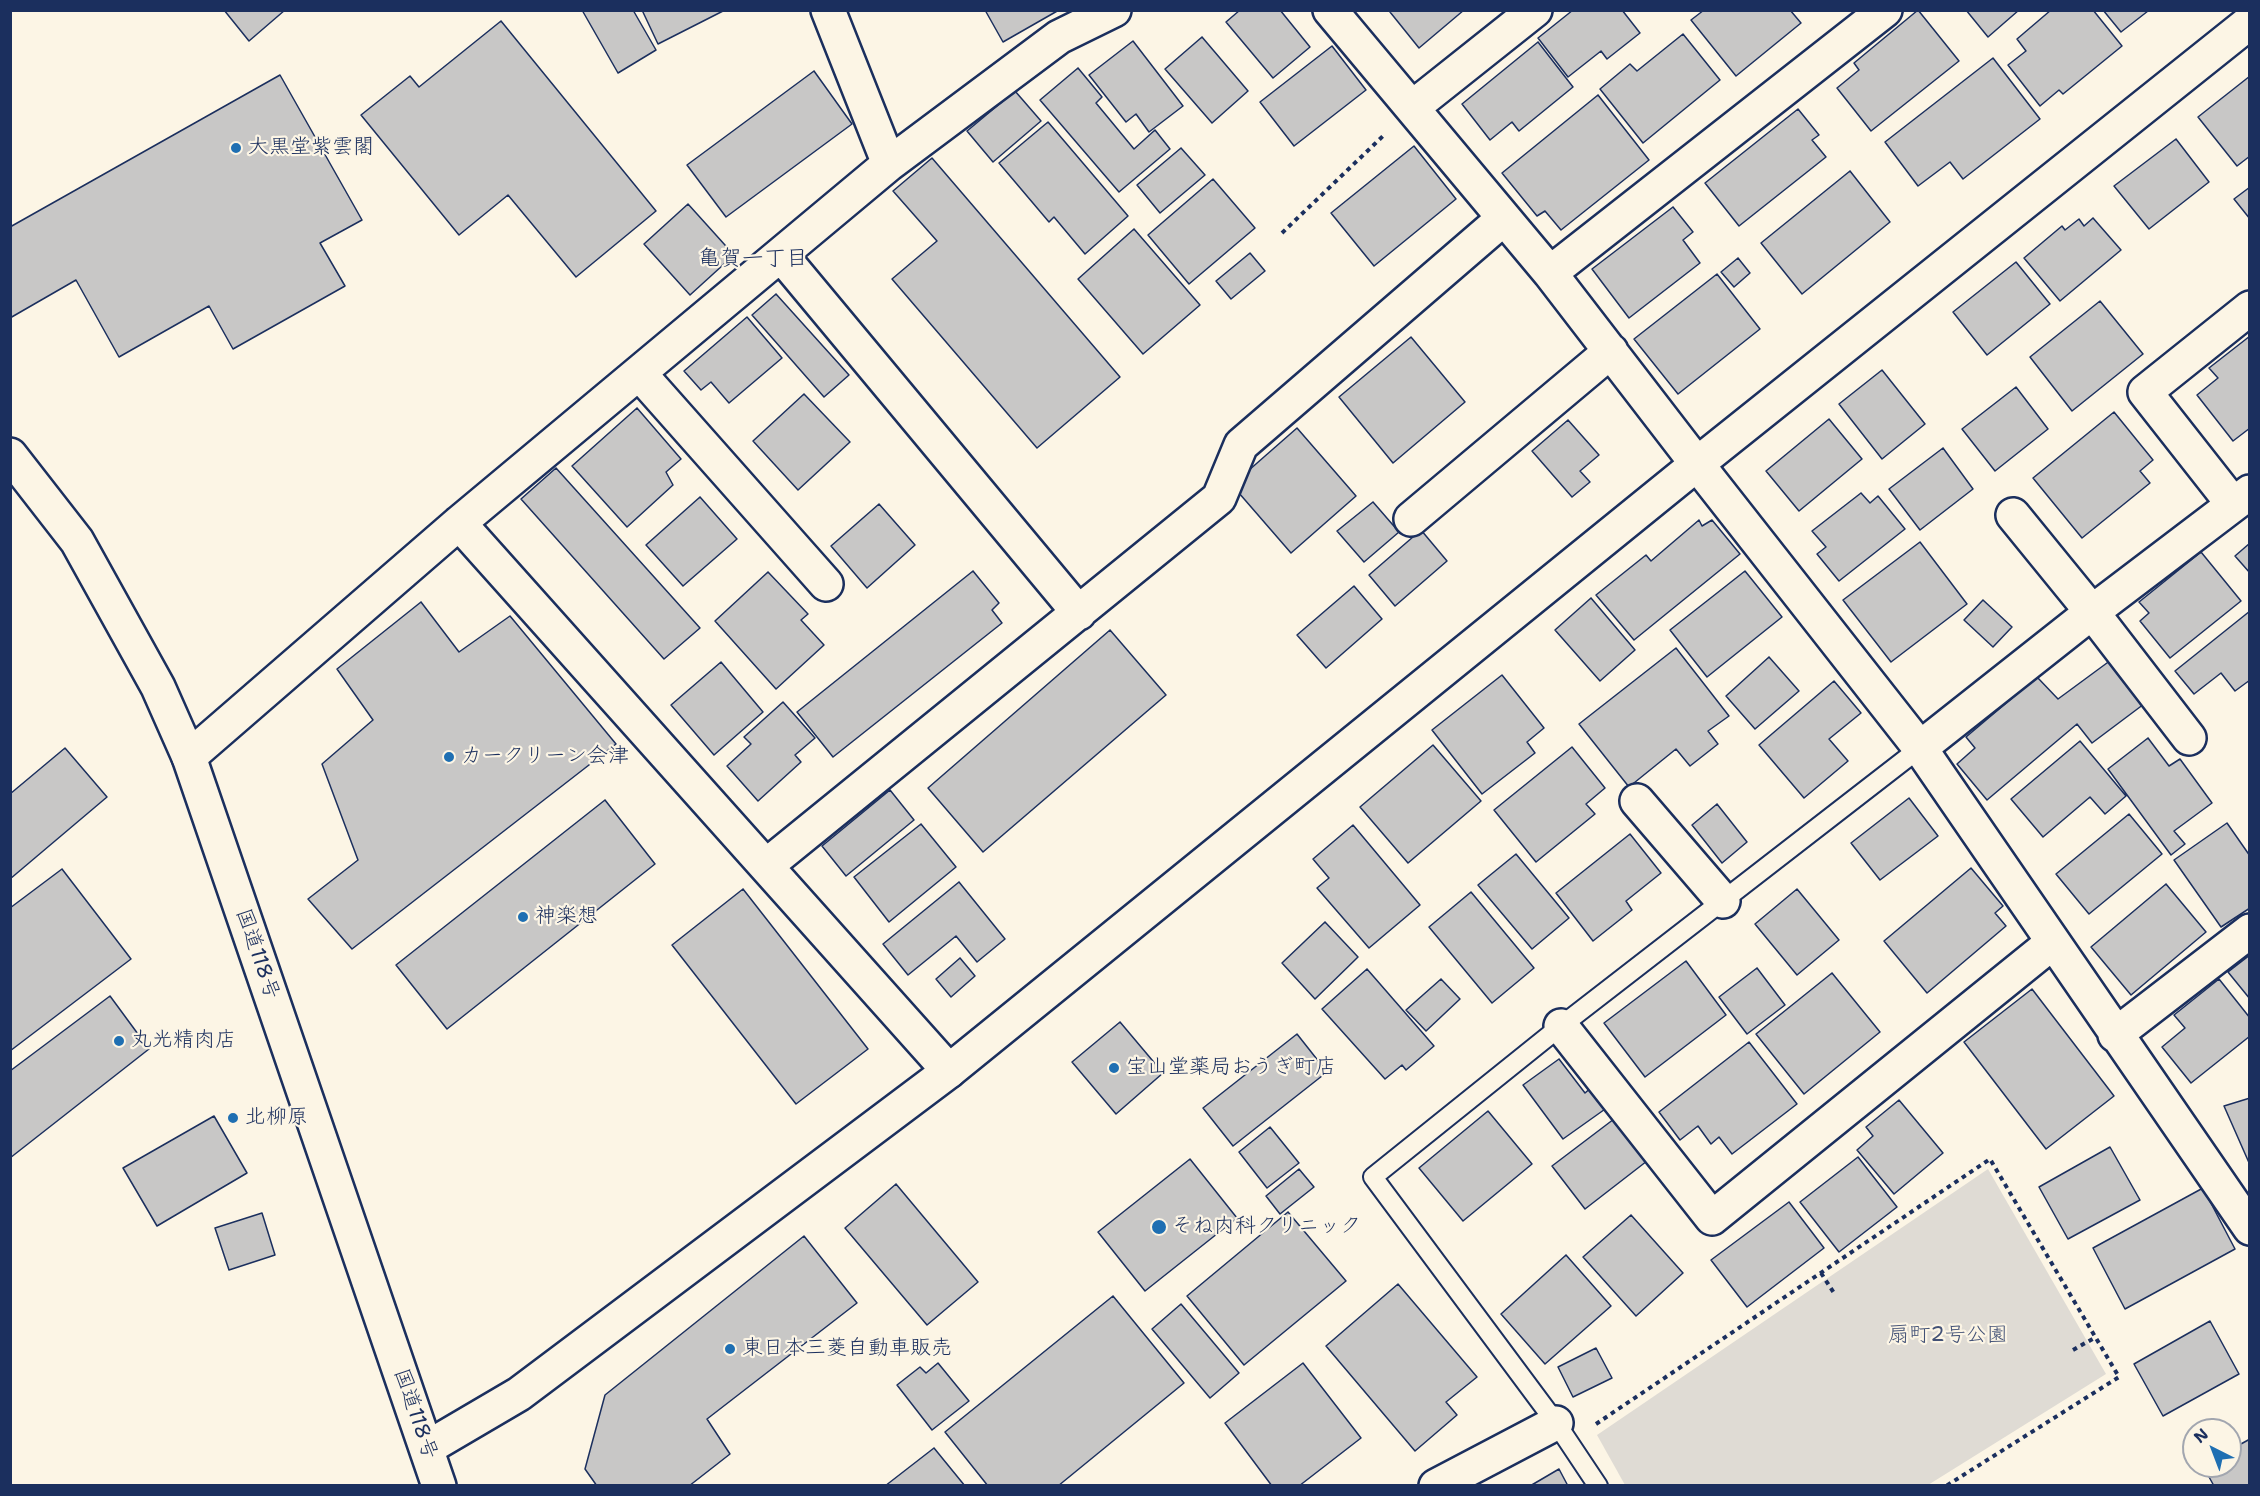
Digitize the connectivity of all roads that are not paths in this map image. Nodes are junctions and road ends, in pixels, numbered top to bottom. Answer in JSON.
{"nodes":[{"id":1,"x":828,"y":10,"type":"edge"},
{"id":2,"x":1114,"y":10,"type":"edge"},
{"id":3,"x":1330,"y":10,"type":"edge"},
{"id":4,"x":1535,"y":10,"type":"edge"},
{"id":5,"x":1885,"y":10,"type":"edge"},
{"id":6,"x":2250,"y":22,"type":"edge"},
{"id":7,"x":1413,"y":107,"type":"junction"},
{"id":8,"x":889,"y":164,"type":"junction"},
{"id":9,"x":1503,"y":219,"type":"junction"},
{"id":10,"x":781,"y":255,"type":"junction"},
{"id":11,"x":1550,"y":273,"type":"junction"},
{"id":12,"x":2250,"y":308,"type":"edge"},
{"id":13,"x":1611,"y":351,"type":"junction"},
{"id":14,"x":639,"y":373,"type":"junction"},
{"id":15,"x":10,"y":454,"type":"edge"},
{"id":16,"x":1697,"y":464,"type":"junction"},
{"id":17,"x":2241,"y":498,"type":"edge"},
{"id":18,"x":2013,"y":515,"type":"dead end"},
{"id":19,"x":1411,"y":519,"type":"dead end"},
{"id":20,"x":459,"y":523,"type":"junction"},
{"id":21,"x":826,"y":584,"type":"dead end"},
{"id":22,"x":2092,"y":612,"type":"junction"},
{"id":23,"x":1079,"y":613,"type":"junction"},
{"id":24,"x":2189,"y":738,"type":"dead end"},
{"id":25,"x":1920,"y":748,"type":"junction"},
{"id":26,"x":189,"y":757,"type":"junction"},
{"id":27,"x":1637,"y":801,"type":"dead end"},
{"id":28,"x":766,"y":866,"type":"junction"},
{"id":29,"x":1722,"y":901,"type":"junction"},
{"id":30,"x":2250,"y":931,"type":"edge"},
{"id":31,"x":2052,"y":943,"type":"junction"},
{"id":32,"x":1561,"y":1026,"type":"junction"},
{"id":33,"x":2115,"y":1035,"type":"junction"},
{"id":34,"x":949,"y":1071,"type":"junction"},
{"id":35,"x":2250,"y":1228,"type":"edge"},
{"id":36,"x":1562,"y":1432,"type":"junction"},
{"id":37,"x":427,"y":1448,"type":"junction"},
{"id":38,"x":439,"y":1485,"type":"edge"},
{"id":39,"x":1436,"y":1485,"type":"edge"},
{"id":40,"x":1598,"y":1485,"type":"edge"}],
"edges":[{"from":1,"to":8,"type":"main road"},
{"from":2,"to":8,"type":"main road"},
{"from":3,"to":7,"type":"main road"},
{"from":4,"to":7,"type":"main road"},
{"from":5,"to":11,"type":"main road"},
{"from":6,"to":16,"type":"main road"},
{"from":7,"to":9,"type":"main road"},
{"from":8,"to":10,"type":"main road"},
{"from":9,"to":11,"type":"main road"},
{"from":9,"to":23,"type":"main road"},
{"from":10,"to":14,"type":"main road"},
{"from":10,"to":23,"type":"main road"},
{"from":11,"to":13,"type":"main road"},
{"from":12,"to":17,"type":"main road"},
{"from":13,"to":16,"type":"main road"},
{"from":13,"to":19,"type":"main road"},
{"from":14,"to":20,"type":"main road"},
{"from":14,"to":21,"type":"main road"},
{"from":15,"to":26,"type":"main road","name":"国道118号"},
{"from":16,"to":25,"type":"main road"},
{"from":16,"to":34,"type":"main road"},
{"from":17,"to":22,"type":"main road"},
{"from":18,"to":22,"type":"main road"},
{"from":20,"to":26,"type":"main road"},
{"from":20,"to":28,"type":"main road"},
{"from":22,"to":24,"type":"main road"},
{"from":22,"to":25,"type":"main road"},
{"from":23,"to":28,"type":"main road"},
{"from":25,"to":29,"type":"lane"},
{"from":25,"to":31,"type":"main road"},
{"from":26,"to":37,"type":"main road","name":"国道118号"},
{"from":27,"to":29,"type":"main road"},
{"from":28,"to":34,"type":"main road"},
{"from":29,"to":32,"type":"lane"},
{"from":30,"to":33,"type":"main road"},
{"from":31,"to":32,"type":"main road"},
{"from":31,"to":33,"type":"main road"},
{"from":32,"to":36,"type":"lane"},
{"from":33,"to":35,"type":"main road"},
{"from":34,"to":37,"type":"main road"},
{"from":36,"to":39,"type":"main road"},
{"from":36,"to":40,"type":"lane"},
{"from":37,"to":38,"type":"main road","name":"国道118号"}]}
